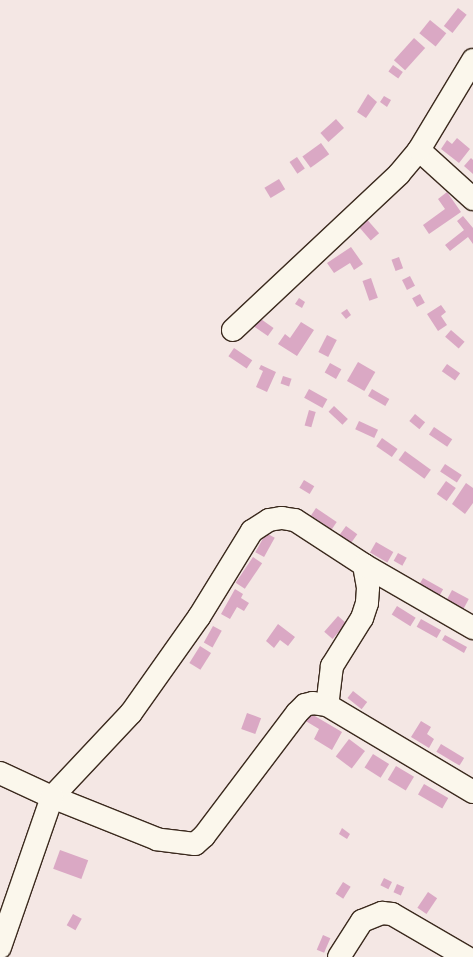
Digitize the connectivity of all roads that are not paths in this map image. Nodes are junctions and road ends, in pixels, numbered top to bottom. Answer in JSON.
{"nodes":[{"id":1,"x":473,"y":60,"type":"edge"},
{"id":2,"x":419,"y":150,"type":"junction"},
{"id":3,"x":473,"y":199,"type":"edge"},
{"id":4,"x":232,"y":330,"type":"dead end"},
{"id":5,"x":364,"y":565,"type":"junction"},
{"id":6,"x":473,"y":628,"type":"edge"},
{"id":7,"x":327,"y":705,"type":"junction"},
{"id":8,"x":0,"y":773,"type":"edge"},
{"id":9,"x":473,"y":792,"type":"edge"},
{"id":10,"x":52,"y":797,"type":"junction"},
{"id":11,"x":0,"y":947,"type":"edge"},
{"id":12,"x":339,"y":957,"type":"edge"},
{"id":13,"x":466,"y":957,"type":"edge"}],
"edges":[{"from":1,"to":2,"type":"street"},
{"from":2,"to":3,"type":"street"},
{"from":2,"to":4,"type":"street"},
{"from":5,"to":6,"type":"street"},
{"from":5,"to":7,"type":"street"},
{"from":5,"to":10,"type":"street"},
{"from":7,"to":9,"type":"street"},
{"from":7,"to":10,"type":"street"},
{"from":8,"to":10,"type":"street"},
{"from":10,"to":11,"type":"street"},
{"from":12,"to":13,"type":"street"}]}
